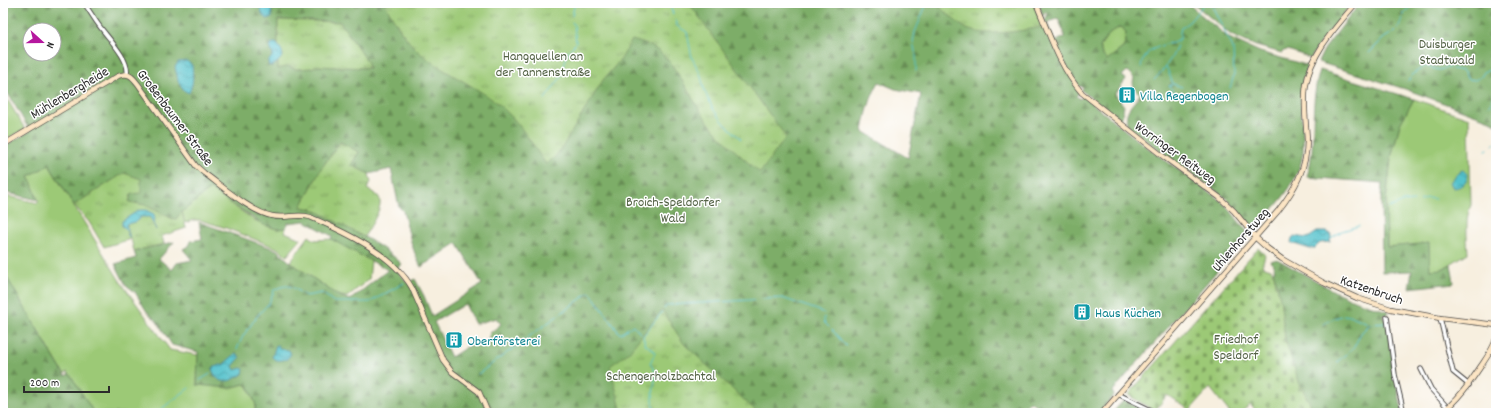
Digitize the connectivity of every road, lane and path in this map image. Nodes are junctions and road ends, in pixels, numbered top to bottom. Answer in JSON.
{"nodes":[{"id":1,"x":84,"y":3,"type":"edge"},
{"id":2,"x":1036,"y":3,"type":"edge"},
{"id":3,"x":1356,"y":3,"type":"edge"},
{"id":4,"x":127,"y":74,"type":"junction"},
{"id":5,"x":3,"y":145,"type":"edge"},
{"id":6,"x":1256,"y":238,"type":"junction"},
{"id":7,"x":1387,"y":317,"type":"dead end"},
{"id":8,"x":1440,"y":318,"type":"junction"},
{"id":9,"x":1496,"y":325,"type":"edge"},
{"id":10,"x":1496,"y":339,"type":"edge"},
{"id":11,"x":1494,"y":351,"type":"edge"},
{"id":12,"x":1421,"y":369,"type":"dead end"},
{"id":13,"x":1469,"y":385,"type":"junction"},
{"id":14,"x":1118,"y":394,"type":"junction"},
{"id":15,"x":1448,"y":408,"type":"junction"},
{"id":16,"x":488,"y":413,"type":"edge"},
{"id":17,"x":1102,"y":413,"type":"edge"},
{"id":18,"x":1157,"y":413,"type":"edge"},
{"id":19,"x":1404,"y":413,"type":"edge"},
{"id":20,"x":1441,"y":413,"type":"edge"}],
"edges":[{"from":1,"to":4,"type":"street","name":"Großenbaumer Straße"},
{"from":2,"to":6,"type":"street","name":"Worringer Reitweg"},
{"from":3,"to":6,"type":"street","name":"Uhlenhorstweg"},
{"from":4,"to":5,"type":"street","name":"Mühlenbergheide"},
{"from":4,"to":16,"type":"street","name":"Großenbaumer Straße"},
{"from":6,"to":8,"type":"street","name":"Katzenbruch"},
{"from":6,"to":14,"type":"street","name":"Uhlenhorstweg"},
{"from":7,"to":19,"type":"street"},
{"from":8,"to":9,"type":"street","name":"Katzenbruch"},
{"from":8,"to":13,"type":"street"},
{"from":10,"to":11,"type":"street"},
{"from":11,"to":13,"type":"street"},
{"from":12,"to":15,"type":"street"},
{"from":13,"to":15,"type":"street"},
{"from":14,"to":17,"type":"street","name":"Uhlenhorstweg"},
{"from":14,"to":18,"type":"street"},
{"from":15,"to":20,"type":"street"}]}
